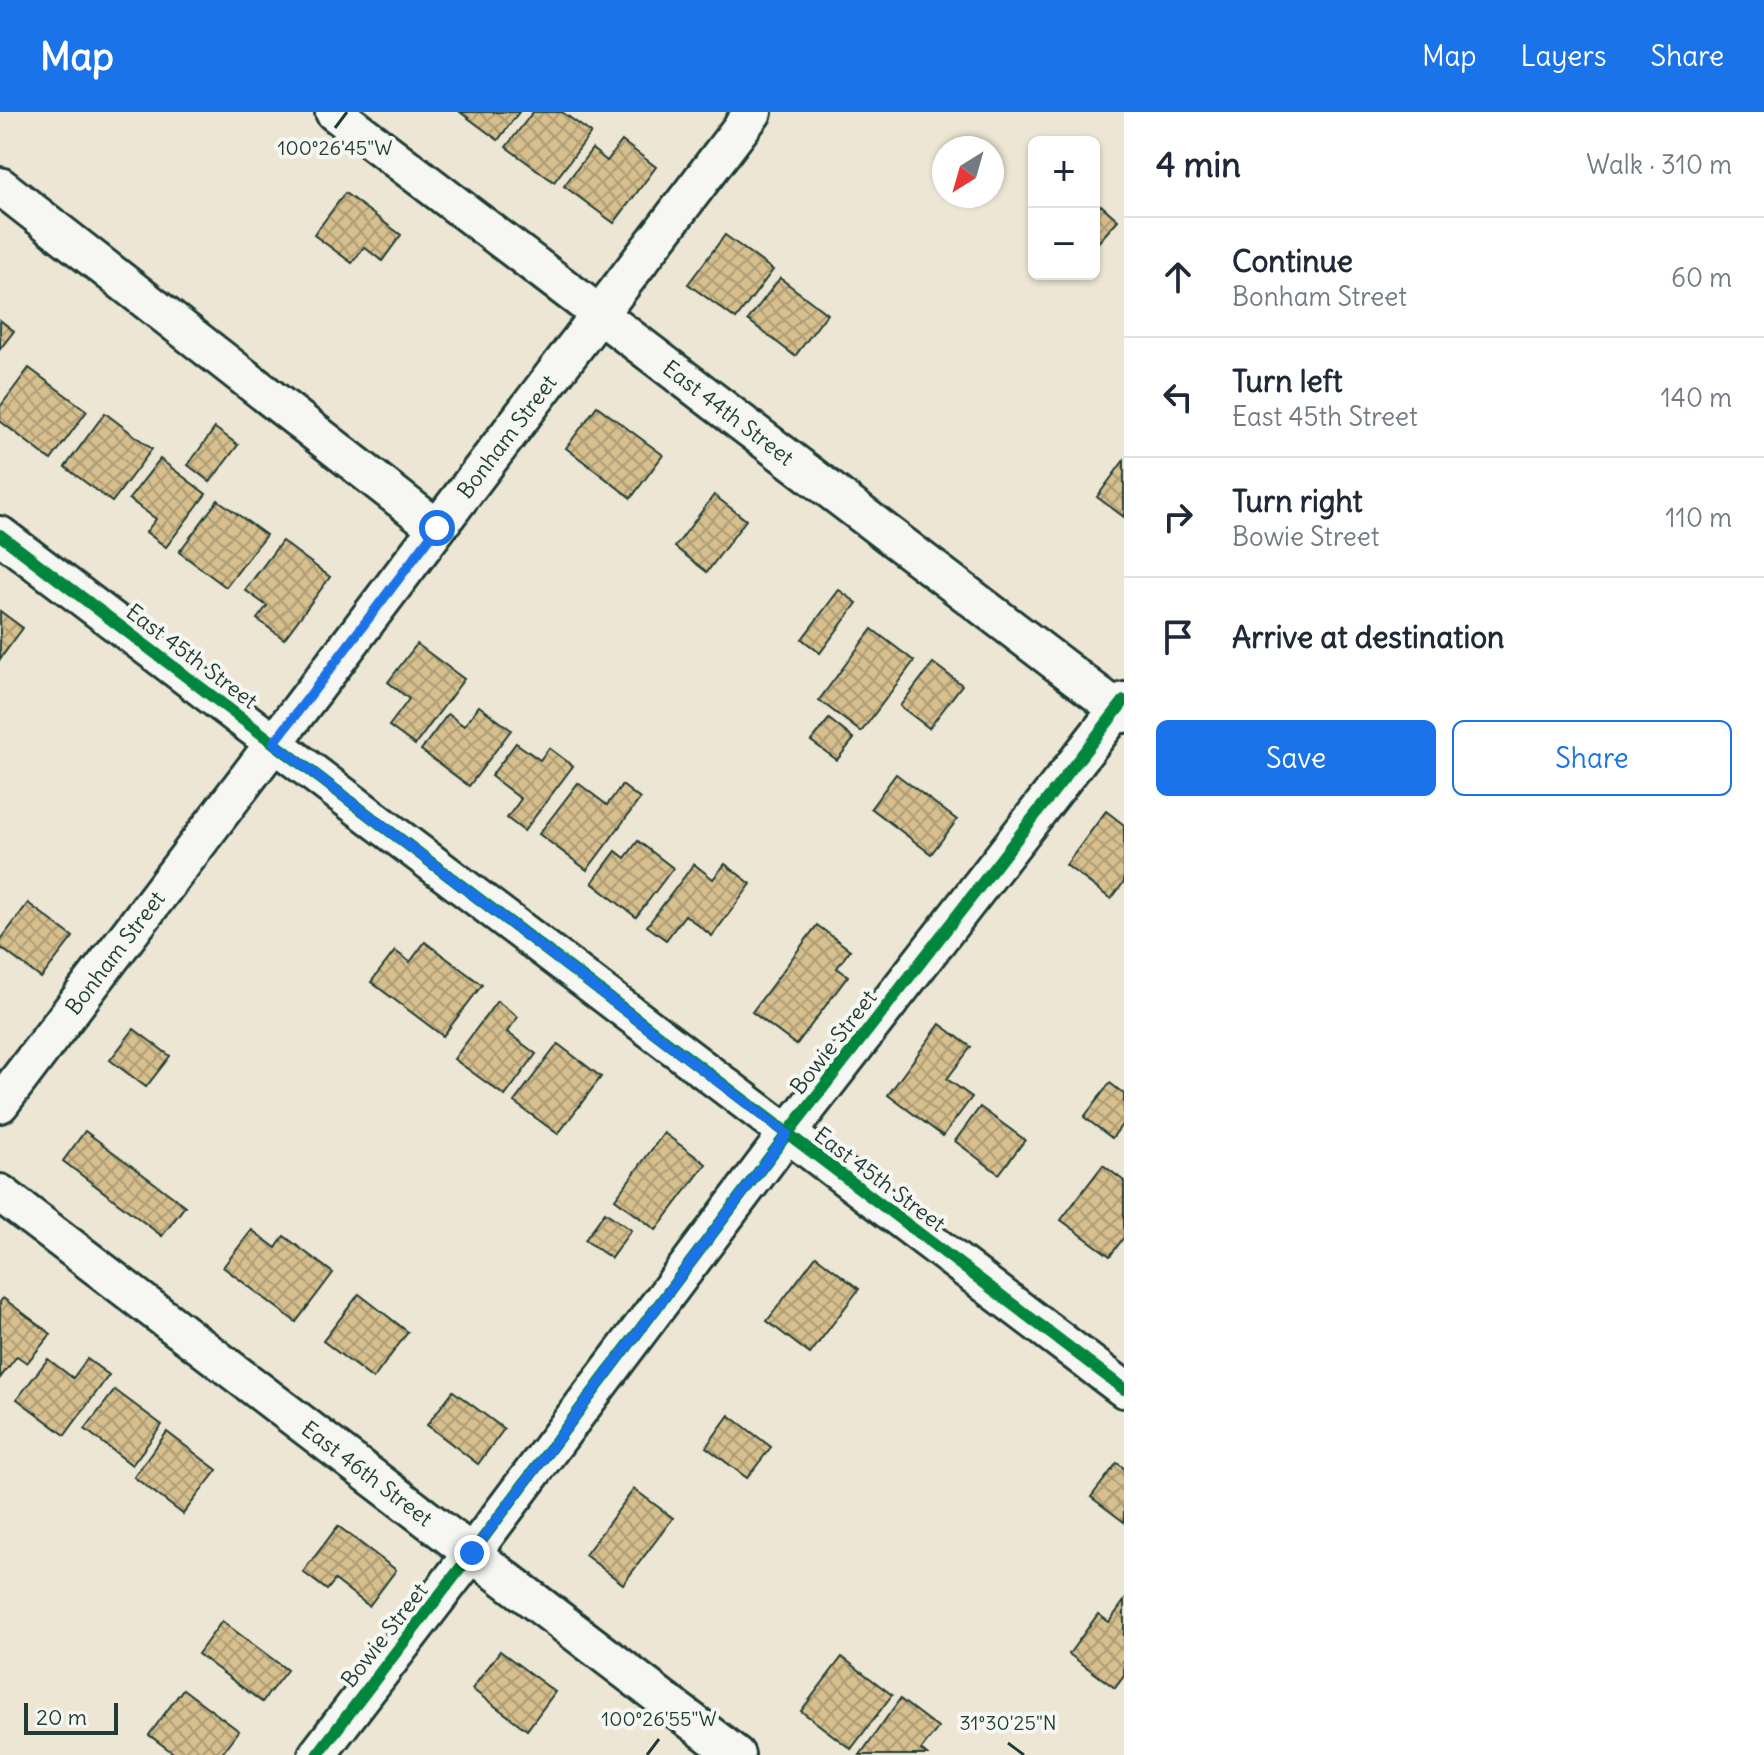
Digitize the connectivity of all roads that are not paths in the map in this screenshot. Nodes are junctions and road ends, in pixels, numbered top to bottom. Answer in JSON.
{"nodes":[{"id":1,"x":334,"y":112,"type":"edge"},
{"id":2,"x":753,"y":112,"type":"edge"},
{"id":3,"x":0,"y":186,"type":"edge"},
{"id":4,"x":600,"y":313,"type":"junction"},
{"id":5,"x":437,"y":528,"type":"junction"},
{"id":6,"x":0,"y":535,"type":"edge"},
{"id":7,"x":1122,"y":708,"type":"edge"},
{"id":8,"x":274,"y":743,"type":"junction"},
{"id":9,"x":0,"y":1104,"type":"edge"},
{"id":10,"x":787,"y":1134,"type":"junction"},
{"id":11,"x":0,"y":1193,"type":"edge"},
{"id":12,"x":1124,"y":1389,"type":"edge"},
{"id":13,"x":472,"y":1553,"type":"junction"},
{"id":14,"x":317,"y":1755,"type":"edge"},
{"id":15,"x":736,"y":1755,"type":"edge"}],
"edges":[{"from":1,"to":4,"type":"street","name":"East 44th Street"},
{"from":2,"to":4,"type":"street","name":"Bonham Street"},
{"from":3,"to":5,"type":"street"},
{"from":4,"to":5,"type":"street","name":"Bonham Street"},
{"from":4,"to":7,"type":"street","name":"East 44th Street"},
{"from":5,"to":8,"type":"street","name":"Bonham Street"},
{"from":6,"to":8,"type":"street","name":"East 45th Street"},
{"from":7,"to":10,"type":"street","name":"Bowie Street"},
{"from":8,"to":9,"type":"street","name":"Bonham Street"},
{"from":8,"to":10,"type":"street","name":"East 45th Street"},
{"from":10,"to":12,"type":"street","name":"East 45th Street"},
{"from":10,"to":13,"type":"street","name":"Bowie Street"},
{"from":11,"to":13,"type":"street","name":"East 46th Street"},
{"from":13,"to":14,"type":"street","name":"Bowie Street"},
{"from":13,"to":15,"type":"street","name":"East 46th Street"}]}
